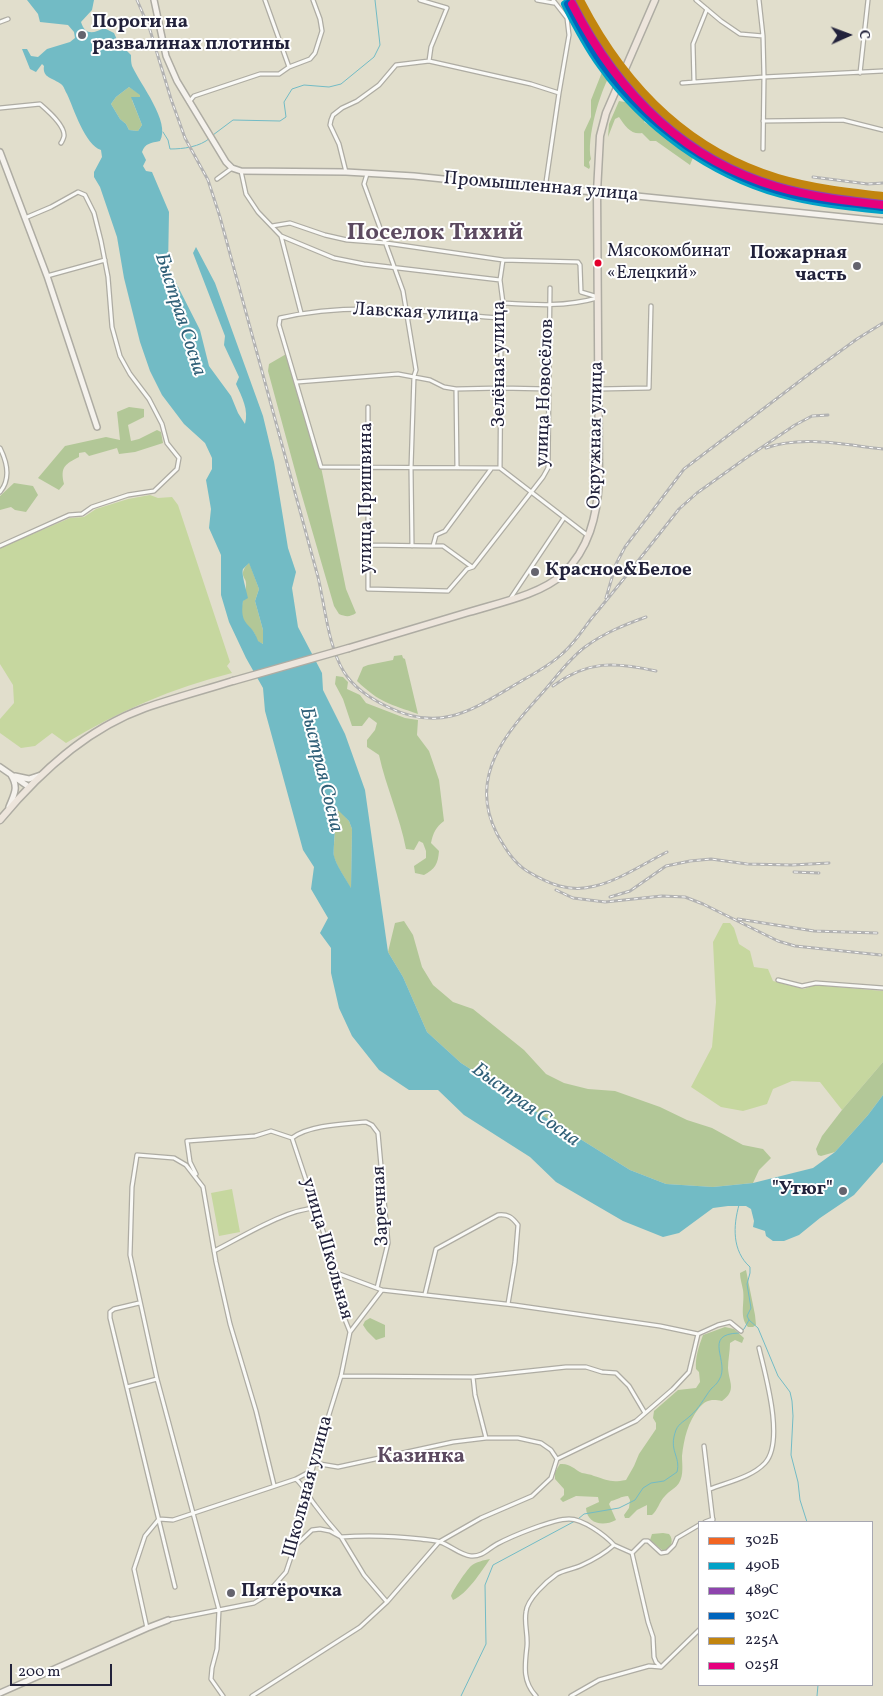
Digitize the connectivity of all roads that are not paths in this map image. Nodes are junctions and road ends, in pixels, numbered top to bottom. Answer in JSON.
{"nodes":[{"id":1,"x":154,"y":0,"type":"edge"},
{"id":2,"x":265,"y":0,"type":"edge"},
{"id":3,"x":312,"y":0,"type":"edge"},
{"id":4,"x":420,"y":0,"type":"edge"},
{"id":5,"x":537,"y":0,"type":"edge"},
{"id":6,"x":655,"y":0,"type":"edge"},
{"id":7,"x":696,"y":0,"type":"edge"},
{"id":8,"x":759,"y":0,"type":"edge"},
{"id":9,"x":868,"y":0,"type":"edge"},
{"id":10,"x":554,"y":1,"type":"edge"},
{"id":11,"x":707,"y":9,"type":"junction"},
{"id":12,"x":8,"y":18,"type":"dead end"},
{"id":13,"x":0,"y":22,"type":"edge"},
{"id":14,"x":763,"y":36,"type":"junction"},
{"id":15,"x":429,"y":61,"type":"junction"},
{"id":16,"x":289,"y":67,"type":"junction"},
{"id":17,"x":860,"y":72,"type":"junction"},
{"id":18,"x":883,"y":72,"type":"edge"},
{"id":19,"x":764,"y":77,"type":"junction"},
{"id":20,"x":694,"y":82,"type":"junction"},
{"id":21,"x":682,"y":83,"type":"dead end"},
{"id":22,"x":559,"y":92,"type":"junction"},
{"id":23,"x":189,"y":102,"type":"junction"},
{"id":24,"x":0,"y":108,"type":"edge"},
{"id":25,"x":762,"y":121,"type":"junction"},
{"id":26,"x":883,"y":130,"type":"edge"},
{"id":27,"x":61,"y":143,"type":"dead end"},
{"id":28,"x":763,"y":149,"type":"dead end"},
{"id":29,"x":0,"y":152,"type":"edge"},
{"id":30,"x":232,"y":168,"type":"junction"},
{"id":31,"x":241,"y":170,"type":"junction"},
{"id":32,"x":346,"y":172,"type":"junction"},
{"id":33,"x":367,"y":174,"type":"junction"},
{"id":34,"x":217,"y":179,"type":"dead end"},
{"id":35,"x":545,"y":188,"type":"junction"},
{"id":36,"x":598,"y":192,"type":"junction"},
{"id":37,"x":25,"y":218,"type":"junction"},
{"id":38,"x":883,"y":221,"type":"edge"},
{"id":39,"x":272,"y":226,"type":"junction"},
{"id":40,"x":281,"y":236,"type":"junction"},
{"id":41,"x":386,"y":243,"type":"junction"},
{"id":42,"x":106,"y":260,"type":"junction"},
{"id":43,"x":502,"y":260,"type":"junction"},
{"id":44,"x":393,"y":267,"type":"junction"},
{"id":45,"x":47,"y":276,"type":"junction"},
{"id":46,"x":500,"y":280,"type":"junction"},
{"id":47,"x":550,"y":288,"type":"dead end"},
{"id":48,"x":598,"y":298,"type":"junction"},
{"id":49,"x":503,"y":303,"type":"junction"},
{"id":50,"x":549,"y":305,"type":"junction"},
{"id":51,"x":651,"y":306,"type":"dead end"},
{"id":52,"x":407,"y":310,"type":"junction"},
{"id":53,"x":301,"y":313,"type":"junction"},
{"id":54,"x":499,"y":318,"type":"junction"},
{"id":55,"x":414,"y":376,"type":"junction"},
{"id":56,"x":297,"y":382,"type":"junction"},
{"id":57,"x":501,"y":388,"type":"junction"},
{"id":58,"x":456,"y":389,"type":"junction"},
{"id":59,"x":548,"y":389,"type":"junction"},
{"id":60,"x":599,"y":389,"type":"junction"},
{"id":61,"x":368,"y":407,"type":"dead end"},
{"id":62,"x":97,"y":426,"type":"dead end"},
{"id":63,"x":0,"y":448,"type":"edge"},
{"id":64,"x":367,"y":467,"type":"junction"},
{"id":65,"x":411,"y":468,"type":"junction"},
{"id":66,"x":457,"y":468,"type":"junction"},
{"id":67,"x":500,"y":468,"type":"junction"},
{"id":68,"x":491,"y":469,"type":"junction"},
{"id":69,"x":0,"y":492,"type":"edge"},
{"id":70,"x":531,"y":492,"type":"junction"},
{"id":71,"x":564,"y":518,"type":"junction"},
{"id":72,"x":589,"y":536,"type":"junction"},
{"id":73,"x":368,"y":545,"type":"junction"},
{"id":74,"x":0,"y":546,"type":"edge"},
{"id":75,"x":412,"y":546,"type":"junction"},
{"id":76,"x":433,"y":546,"type":"junction"},
{"id":77,"x":472,"y":567,"type":"junction"},
{"id":78,"x":368,"y":589,"type":"joint"},
{"id":79,"x":510,"y":599,"type":"junction"},
{"id":80,"x":0,"y":767,"type":"edge"},
{"id":81,"x":11,"y":775,"type":"junction"},
{"id":82,"x":41,"y":775,"type":"junction"},
{"id":83,"x":29,"y":787,"type":"junction"},
{"id":84,"x":7,"y":811,"type":"junction"},
{"id":85,"x":0,"y":820,"type":"edge"},
{"id":86,"x":778,"y":980,"type":"dead end"},
{"id":87,"x":883,"y":988,"type":"edge"},
{"id":88,"x":292,"y":1138,"type":"junction"},
{"id":89,"x":200,"y":1182,"type":"junction"},
{"id":90,"x":316,"y":1208,"type":"junction"},
{"id":91,"x":214,"y":1251,"type":"junction"},
{"id":92,"x":334,"y":1272,"type":"junction"},
{"id":93,"x":377,"y":1288,"type":"junction"},
{"id":94,"x":382,"y":1290,"type":"junction"},
{"id":95,"x":425,"y":1294,"type":"junction"},
{"id":96,"x":139,"y":1302,"type":"junction"},
{"id":97,"x":508,"y":1304,"type":"junction"},
{"id":98,"x":741,"y":1331,"type":"dead end"},
{"id":99,"x":350,"y":1332,"type":"junction"},
{"id":100,"x":698,"y":1334,"type":"junction"},
{"id":101,"x":759,"y":1348,"type":"dead end"},
{"id":102,"x":341,"y":1376,"type":"junction"},
{"id":103,"x":473,"y":1377,"type":"junction"},
{"id":104,"x":157,"y":1379,"type":"junction"},
{"id":105,"x":127,"y":1387,"type":"junction"},
{"id":106,"x":645,"y":1413,"type":"junction"},
{"id":107,"x":486,"y":1438,"type":"junction"},
{"id":108,"x":704,"y":1446,"type":"dead end"},
{"id":109,"x":557,"y":1459,"type":"junction"},
{"id":110,"x":314,"y":1464,"type":"junction"},
{"id":111,"x":296,"y":1478,"type":"junction"},
{"id":112,"x":274,"y":1485,"type":"junction"},
{"id":113,"x":710,"y":1488,"type":"junction"},
{"id":114,"x":307,"y":1494,"type":"junction"},
{"id":115,"x":193,"y":1514,"type":"junction"},
{"id":116,"x":159,"y":1519,"type":"junction"},
{"id":117,"x":713,"y":1521,"type":"edge"},
{"id":118,"x":698,"y":1526,"type":"edge"},
{"id":119,"x":341,"y":1537,"type":"junction"},
{"id":120,"x":439,"y":1542,"type":"junction"},
{"id":121,"x":614,"y":1545,"type":"junction"},
{"id":122,"x":294,"y":1548,"type":"junction"},
{"id":123,"x":632,"y":1554,"type":"junction"},
{"id":124,"x":175,"y":1587,"type":"dead end"},
{"id":125,"x":387,"y":1602,"type":"junction"},
{"id":126,"x":219,"y":1610,"type":"junction"},
{"id":127,"x":168,"y":1620,"type":"joint"},
{"id":128,"x":147,"y":1628,"type":"junction"},
{"id":129,"x":698,"y":1631,"type":"edge"},
{"id":130,"x":661,"y":1667,"type":"junction"},
{"id":131,"x":0,"y":1693,"type":"edge"},
{"id":132,"x":223,"y":1696,"type":"edge"},
{"id":133,"x":252,"y":1696,"type":"edge"},
{"id":134,"x":536,"y":1696,"type":"edge"},
{"id":135,"x":571,"y":1696,"type":"edge"}],
"edges":[{"from":1,"to":23,"type":"street"},
{"from":2,"to":16,"type":"street"},
{"from":3,"to":16,"type":"street"},
{"from":4,"to":15,"type":"street"},
{"from":5,"to":10,"type":"street"},
{"from":6,"to":36,"type":"highway","name":"Окружная улица"},
{"from":7,"to":11,"type":"street"},
{"from":8,"to":14,"type":"street"},
{"from":9,"to":17,"type":"street"},
{"from":10,"to":22,"type":"street"},
{"from":11,"to":14,"type":"street"},
{"from":11,"to":20,"type":"street"},
{"from":12,"to":13,"type":"street"},
{"from":14,"to":19,"type":"street"},
{"from":15,"to":22,"type":"street"},
{"from":15,"to":32,"type":"street"},
{"from":16,"to":23,"type":"street"},
{"from":17,"to":18,"type":"street"},
{"from":17,"to":19,"type":"street"},
{"from":19,"to":20,"type":"street"},
{"from":19,"to":25,"type":"street"},
{"from":20,"to":21,"type":"street"},
{"from":22,"to":35,"type":"street"},
{"from":23,"to":30,"type":"street"},
{"from":24,"to":27,"type":"street"},
{"from":25,"to":26,"type":"street"},
{"from":25,"to":28,"type":"street"},
{"from":29,"to":37,"type":"street"},
{"from":30,"to":31,"type":"street","name":"Промышленная улица"},
{"from":30,"to":34,"type":"street"},
{"from":31,"to":32,"type":"street","name":"Промышленная улица"},
{"from":31,"to":39,"type":"street"},
{"from":32,"to":33,"type":"street","name":"Промышленная улица"},
{"from":33,"to":35,"type":"street","name":"Промышленная улица"},
{"from":33,"to":41,"type":"street"},
{"from":35,"to":36,"type":"street","name":"Промышленная улица"},
{"from":36,"to":38,"type":"street","name":"Промышленная улица"},
{"from":36,"to":48,"type":"highway","name":"Окружная улица"},
{"from":37,"to":42,"type":"street"},
{"from":37,"to":45,"type":"street"},
{"from":39,"to":40,"type":"street"},
{"from":39,"to":41,"type":"street"},
{"from":40,"to":44,"type":"street"},
{"from":40,"to":53,"type":"street"},
{"from":41,"to":43,"type":"street"},
{"from":41,"to":44,"type":"street"},
{"from":42,"to":45,"type":"street"},
{"from":42,"to":74,"type":"street"},
{"from":43,"to":46,"type":"street","name":"Зелёная улица"},
{"from":43,"to":48,"type":"street"},
{"from":44,"to":46,"type":"street"},
{"from":44,"to":52,"type":"street"},
{"from":45,"to":62,"type":"street"},
{"from":46,"to":49,"type":"street","name":"Зелёная улица"},
{"from":47,"to":50,"type":"street","name":"улица Новосёлов"},
{"from":48,"to":50,"type":"street"},
{"from":48,"to":60,"type":"highway","name":"Окружная улица"},
{"from":49,"to":50,"type":"street"},
{"from":49,"to":54,"type":"street","name":"Зелёная улица"},
{"from":50,"to":59,"type":"street","name":"улица Новосёлов"},
{"from":51,"to":60,"type":"street"},
{"from":52,"to":53,"type":"street","name":"Лавская улица"},
{"from":52,"to":54,"type":"street","name":"Лавская улица"},
{"from":52,"to":55,"type":"street"},
{"from":53,"to":56,"type":"street","name":"Лавская улица"},
{"from":54,"to":57,"type":"street","name":"Зелёная улица"},
{"from":55,"to":56,"type":"street"},
{"from":55,"to":58,"type":"street"},
{"from":55,"to":65,"type":"street"},
{"from":56,"to":64,"type":"street"},
{"from":57,"to":58,"type":"street"},
{"from":57,"to":59,"type":"street"},
{"from":57,"to":67,"type":"street","name":"Зелёная улица"},
{"from":58,"to":66,"type":"street"},
{"from":59,"to":70,"type":"street","name":"улица Новосёлов"},
{"from":60,"to":72,"type":"highway","name":"Окружная улица"},
{"from":61,"to":64,"type":"street","name":"улица Пришвина"},
{"from":63,"to":69,"type":"street"},
{"from":64,"to":65,"type":"street"},
{"from":64,"to":73,"type":"street","name":"улица Пришвина"},
{"from":65,"to":66,"type":"street"},
{"from":65,"to":75,"type":"street"},
{"from":66,"to":68,"type":"street"},
{"from":67,"to":68,"type":"street"},
{"from":67,"to":70,"type":"street"},
{"from":68,"to":76,"type":"street"},
{"from":70,"to":71,"type":"street"},
{"from":70,"to":77,"type":"street","name":"улица Новосёлов"},
{"from":71,"to":72,"type":"street"},
{"from":71,"to":79,"type":"street"},
{"from":72,"to":79,"type":"highway","name":"Окружная улица"},
{"from":73,"to":75,"type":"street"},
{"from":73,"to":78,"type":"street","name":"улица Пришвина"},
{"from":75,"to":76,"type":"street"},
{"from":76,"to":77,"type":"street"},
{"from":77,"to":78,"type":"street","name":"улица Новосёлов"},
{"from":79,"to":82,"type":"highway","name":"Окружная улица","bridge":true},
{"from":80,"to":81,"type":"street"},
{"from":81,"to":82,"type":"street"},
{"from":81,"to":83,"type":"street"},
{"from":81,"to":84,"type":"street"},
{"from":82,"to":83,"type":"highway","name":"Окружная улица"},
{"from":83,"to":84,"type":"highway","name":"Окружная улица"},
{"from":84,"to":85,"type":"highway","name":"Окружная улица"},
{"from":86,"to":87,"type":"street"},
{"from":88,"to":89,"type":"street"},
{"from":88,"to":90,"type":"street","name":"улица Школьная"},
{"from":88,"to":93,"type":"street","name":"Заречная"},
{"from":89,"to":91,"type":"street"},
{"from":89,"to":96,"type":"street"},
{"from":90,"to":91,"type":"street"},
{"from":90,"to":92,"type":"street","name":"улица Школьная"},
{"from":91,"to":112,"type":"street"},
{"from":92,"to":93,"type":"street"},
{"from":92,"to":99,"type":"street","name":"улица Школьная"},
{"from":93,"to":94,"type":"street"},
{"from":94,"to":95,"type":"street"},
{"from":94,"to":99,"type":"street"},
{"from":95,"to":97,"type":"street"},
{"from":95,"to":97,"type":"street"},
{"from":96,"to":104,"type":"street"},
{"from":96,"to":105,"type":"street"},
{"from":97,"to":100,"type":"street"},
{"from":98,"to":100,"type":"street"},
{"from":99,"to":102,"type":"street","name":"Школьная улица"},
{"from":100,"to":106,"type":"street"},
{"from":101,"to":113,"type":"street"},
{"from":102,"to":103,"type":"street"},
{"from":102,"to":110,"type":"street","name":"Школьная улица"},
{"from":103,"to":106,"type":"street"},
{"from":103,"to":107,"type":"street"},
{"from":104,"to":105,"type":"street"},
{"from":104,"to":115,"type":"street"},
{"from":105,"to":116,"type":"street"},
{"from":106,"to":109,"type":"street"},
{"from":107,"to":109,"type":"street"},
{"from":107,"to":110,"type":"street"},
{"from":108,"to":113,"type":"street"},
{"from":109,"to":120,"type":"street"},
{"from":110,"to":111,"type":"street"},
{"from":110,"to":114,"type":"street","name":"Школьная улица"},
{"from":111,"to":112,"type":"street"},
{"from":111,"to":114,"type":"street"},
{"from":112,"to":115,"type":"street"},
{"from":113,"to":117,"type":"street"},
{"from":114,"to":119,"type":"street"},
{"from":114,"to":122,"type":"street","name":"Школьная улица"},
{"from":115,"to":116,"type":"street"},
{"from":115,"to":126,"type":"street"},
{"from":116,"to":124,"type":"street"},
{"from":116,"to":128,"type":"street"},
{"from":118,"to":123,"type":"street"},
{"from":119,"to":120,"type":"street"},
{"from":119,"to":122,"type":"street"},
{"from":119,"to":125,"type":"street"},
{"from":120,"to":121,"type":"street"},
{"from":120,"to":125,"type":"street"},
{"from":121,"to":123,"type":"street"},
{"from":121,"to":134,"type":"street"},
{"from":122,"to":126,"type":"street","name":"Школьная улица"},
{"from":123,"to":130,"type":"street"},
{"from":125,"to":133,"type":"street"},
{"from":126,"to":127,"type":"street","name":"Школьная улица"},
{"from":126,"to":132,"type":"street"},
{"from":127,"to":128,"type":"street"},
{"from":128,"to":131,"type":"street"},
{"from":129,"to":130,"type":"street"},
{"from":130,"to":135,"type":"street"}]}
